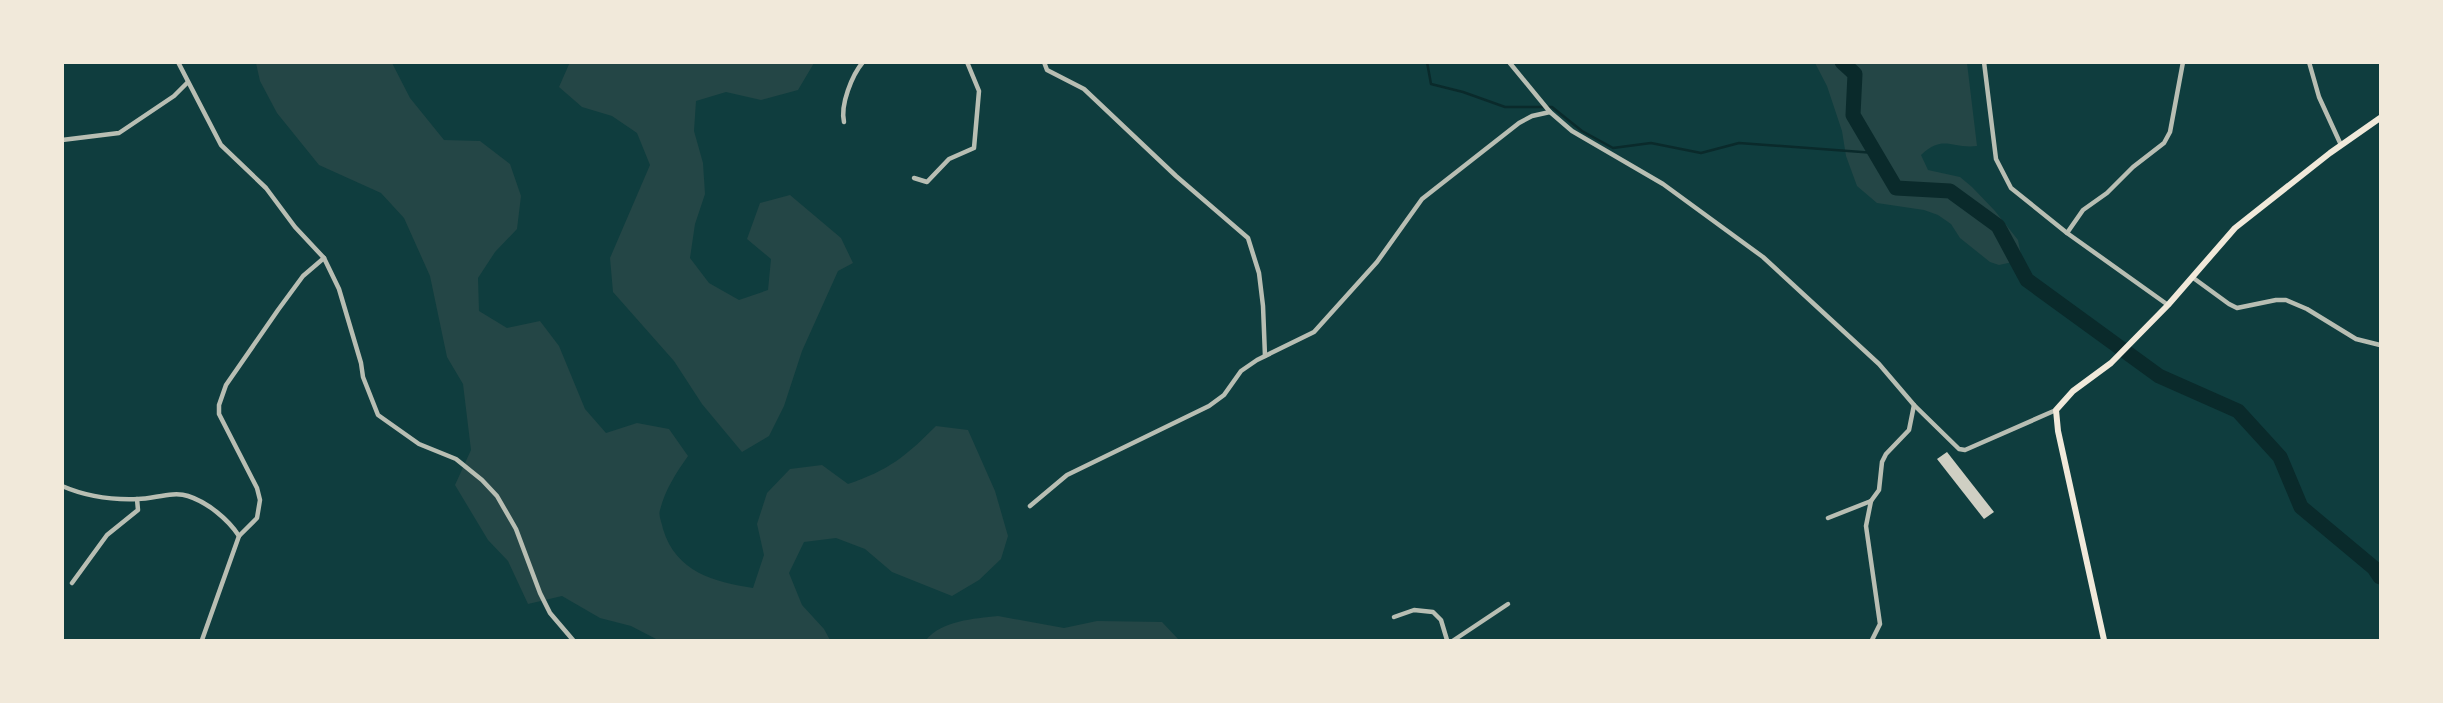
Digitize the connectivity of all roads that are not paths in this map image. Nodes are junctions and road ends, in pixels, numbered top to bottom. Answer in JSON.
{"nodes":[{"id":1,"x":178,"y":62,"type":"edge"},
{"id":2,"x":863,"y":62,"type":"edge"},
{"id":3,"x":968,"y":62,"type":"edge"},
{"id":4,"x":1044,"y":62,"type":"edge"},
{"id":5,"x":1509,"y":62,"type":"edge"},
{"id":6,"x":1984,"y":62,"type":"edge"},
{"id":7,"x":2183,"y":62,"type":"edge"},
{"id":8,"x":2309,"y":62,"type":"edge"},
{"id":9,"x":187,"y":83,"type":"junction"},
{"id":10,"x":1550,"y":112,"type":"junction"},
{"id":11,"x":2380,"y":118,"type":"edge"},
{"id":12,"x":844,"y":122,"type":"dead end"},
{"id":13,"x":62,"y":140,"type":"edge"},
{"id":14,"x":2341,"y":145,"type":"junction"},
{"id":15,"x":914,"y":178,"type":"dead end"},
{"id":16,"x":2067,"y":233,"type":"junction"},
{"id":17,"x":324,"y":258,"type":"junction"},
{"id":18,"x":2192,"y":277,"type":"junction"},
{"id":19,"x":2168,"y":305,"type":"junction"},
{"id":20,"x":2380,"y":345,"type":"edge"},
{"id":21,"x":1265,"y":356,"type":"junction"},
{"id":22,"x":1914,"y":405,"type":"junction"},
{"id":23,"x":2056,"y":410,"type":"junction"},
{"id":24,"x":62,"y":486,"type":"edge"},
{"id":25,"x":137,"y":499,"type":"junction"},
{"id":26,"x":1871,"y":502,"type":"junction"},
{"id":27,"x":1030,"y":506,"type":"dead end"},
{"id":28,"x":1828,"y":518,"type":"dead end"},
{"id":29,"x":239,"y":536,"type":"junction"},
{"id":30,"x":72,"y":583,"type":"dead end"},
{"id":31,"x":1508,"y":604,"type":"dead end"},
{"id":32,"x":1394,"y":617,"type":"dead end"},
{"id":33,"x":202,"y":640,"type":"edge"},
{"id":34,"x":573,"y":640,"type":"edge"},
{"id":35,"x":1446,"y":640,"type":"edge"},
{"id":36,"x":1454,"y":640,"type":"edge"},
{"id":37,"x":1872,"y":640,"type":"edge"},
{"id":38,"x":2104,"y":640,"type":"edge"}],
"edges":[{"from":1,"to":9,"type":"street"},
{"from":2,"to":12,"type":"street"},
{"from":3,"to":15,"type":"street"},
{"from":4,"to":21,"type":"street"},
{"from":5,"to":10,"type":"street"},
{"from":6,"to":16,"type":"street"},
{"from":7,"to":16,"type":"street"},
{"from":8,"to":14,"type":"street"},
{"from":9,"to":13,"type":"street"},
{"from":9,"to":17,"type":"street"},
{"from":10,"to":21,"type":"street"},
{"from":10,"to":22,"type":"street"},
{"from":11,"to":14,"type":"main road"},
{"from":14,"to":18,"type":"main road"},
{"from":16,"to":19,"type":"street"},
{"from":17,"to":29,"type":"street"},
{"from":17,"to":34,"type":"street"},
{"from":18,"to":19,"type":"main road"},
{"from":18,"to":20,"type":"street"},
{"from":19,"to":23,"type":"main road"},
{"from":21,"to":27,"type":"street"},
{"from":22,"to":23,"type":"street"},
{"from":22,"to":26,"type":"street"},
{"from":23,"to":38,"type":"main road"},
{"from":24,"to":25,"type":"street"},
{"from":25,"to":29,"type":"street"},
{"from":25,"to":30,"type":"street"},
{"from":26,"to":28,"type":"street"},
{"from":26,"to":37,"type":"street"},
{"from":29,"to":33,"type":"street"},
{"from":31,"to":36,"type":"street"},
{"from":32,"to":35,"type":"street"}]}
